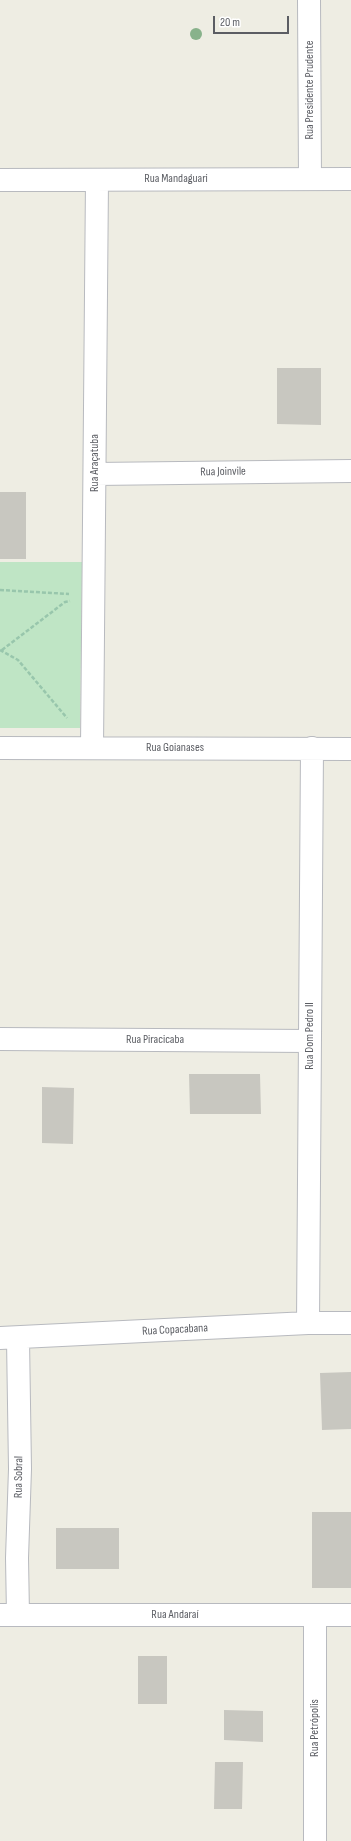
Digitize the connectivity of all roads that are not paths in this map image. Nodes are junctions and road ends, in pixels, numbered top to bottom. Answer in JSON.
{"nodes":[{"id":1,"x":310,"y":0,"type":"edge"},
{"id":2,"x":310,"y":179,"type":"junction"},
{"id":3,"x":351,"y":179,"type":"edge"},
{"id":4,"x":0,"y":180,"type":"edge"},
{"id":5,"x":97,"y":180,"type":"junction"},
{"id":6,"x":351,"y":471,"type":"edge"},
{"id":7,"x":94,"y":474,"type":"junction"},
{"id":8,"x":92,"y":747,"type":"junction"},
{"id":9,"x":0,"y":748,"type":"edge"},
{"id":10,"x":312,"y":748,"type":"junction"},
{"id":11,"x":351,"y":749,"type":"edge"},
{"id":12,"x":0,"y":1038,"type":"edge"},
{"id":13,"x":310,"y":1041,"type":"junction"},
{"id":14,"x":308,"y":1323,"type":"junction"},
{"id":15,"x":351,"y":1323,"type":"edge"},
{"id":16,"x":9,"y":1338,"type":"edge"},
{"id":17,"x":9,"y":1615,"type":"edge"},
{"id":18,"x":315,"y":1615,"type":"junction"},
{"id":19,"x":351,"y":1615,"type":"edge"},
{"id":20,"x":315,"y":1841,"type":"edge"}],
"edges":[{"from":1,"to":2,"type":"street","name":"Rua Presidente Prudente"},
{"from":2,"to":3,"type":"street","name":"Rua Mandaguari"},
{"from":2,"to":5,"type":"street","name":"Rua Mandaguari"},
{"from":4,"to":5,"type":"street","name":"Rua Mandaguari"},
{"from":5,"to":7,"type":"street","name":"Rua Araçatuba"},
{"from":6,"to":7,"type":"street","name":"Rua Joinvile"},
{"from":7,"to":8,"type":"street","name":"Rua Araçatuba"},
{"from":8,"to":9,"type":"street","name":"Rua Goianases"},
{"from":8,"to":10,"type":"street","name":"Rua Goianases"},
{"from":10,"to":11,"type":"street","name":"Rua Goianases"},
{"from":10,"to":13,"type":"street","name":"Rua Dom Pedro II"},
{"from":12,"to":13,"type":"street","name":"Rua Piracicaba"},
{"from":13,"to":14,"type":"street","name":"Rua Dom Pedro II"},
{"from":14,"to":15,"type":"street","name":"Rua Copacabana"},
{"from":14,"to":16,"type":"street","name":"Rua Copacabana"},
{"from":16,"to":17,"type":"street","name":"Rua Sobral"},
{"from":17,"to":18,"type":"street","name":"Rua Andaraí"},
{"from":18,"to":19,"type":"street","name":"Rua Andaraí"},
{"from":18,"to":20,"type":"street","name":"Rua Petrópolis"}]}
